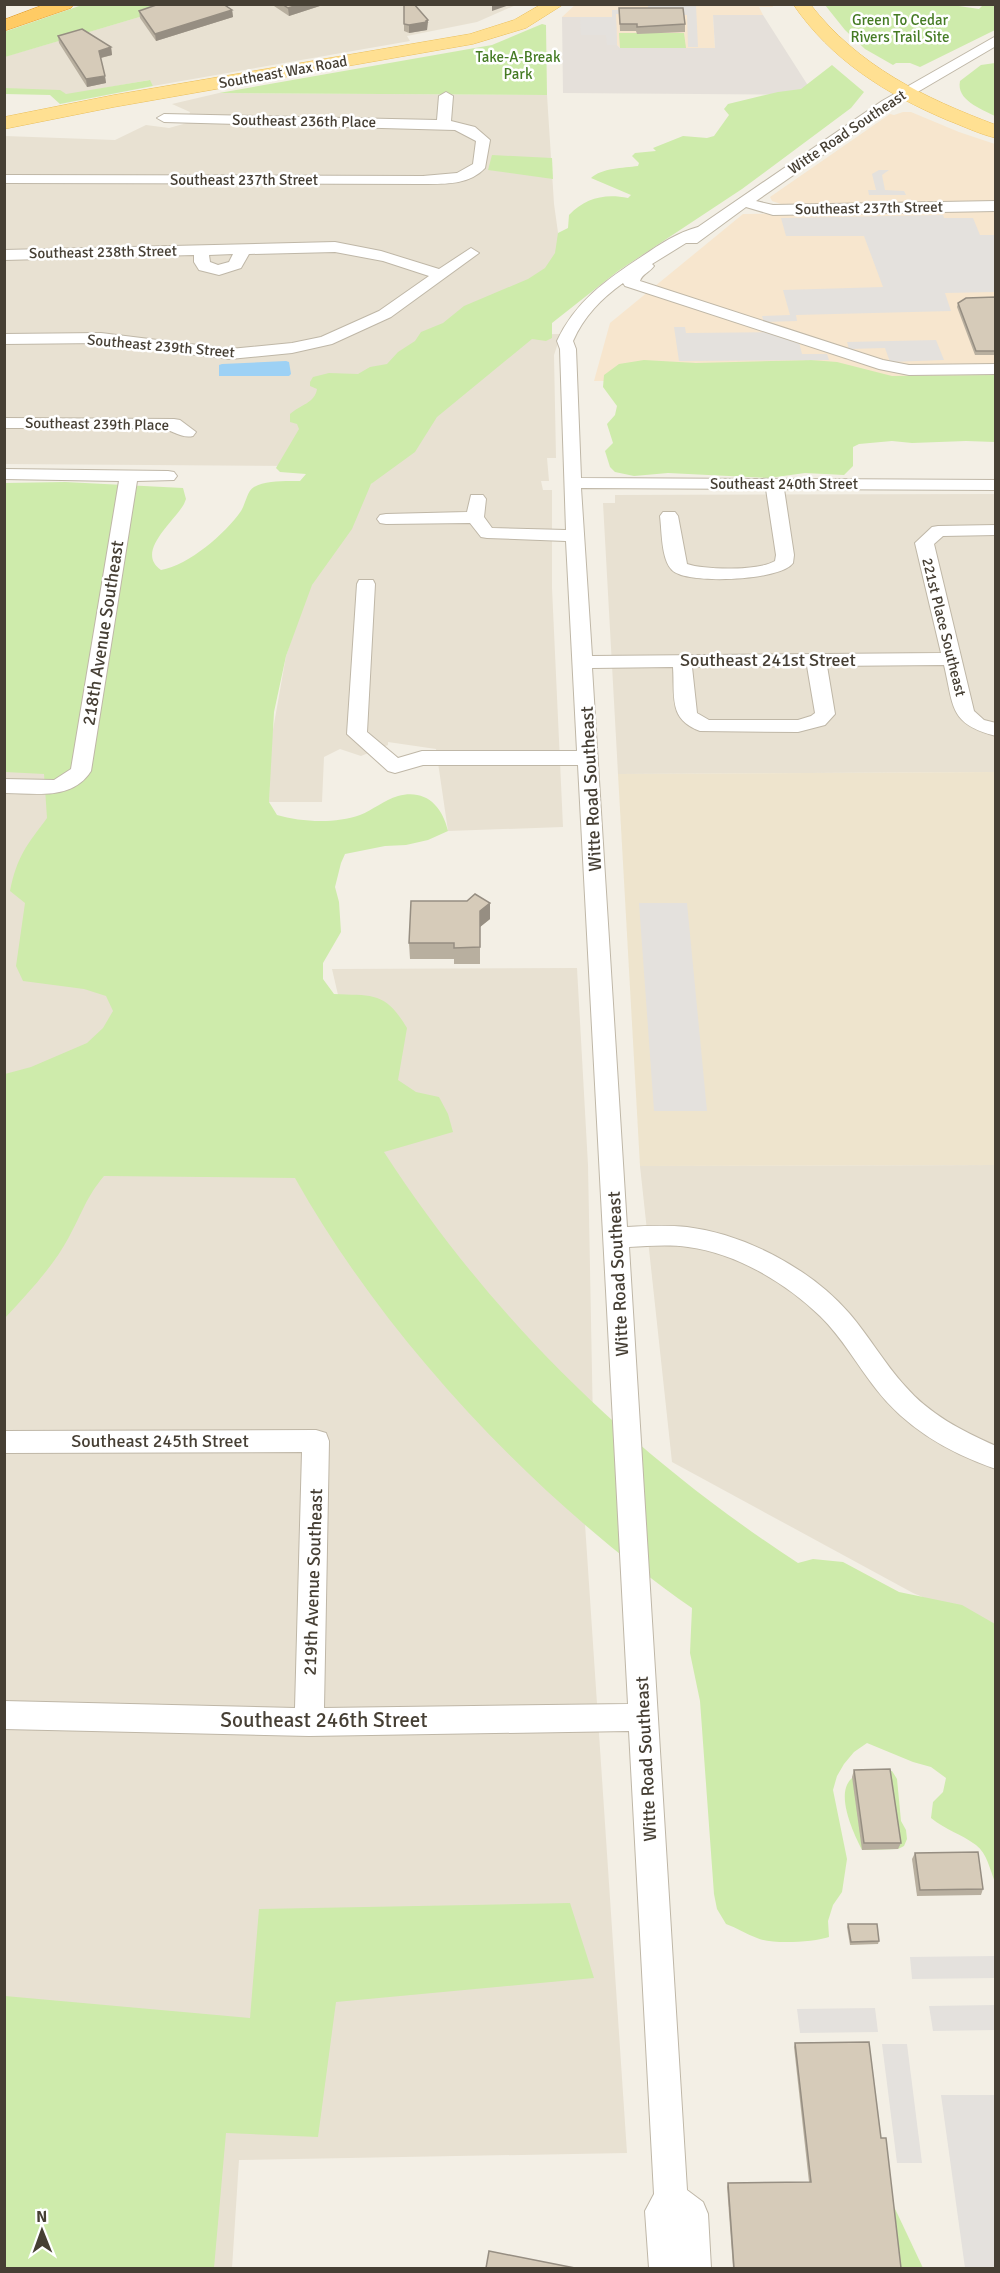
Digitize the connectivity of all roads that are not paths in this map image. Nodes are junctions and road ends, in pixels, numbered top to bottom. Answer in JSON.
{"nodes":[{"id":1,"x":65,"y":4,"type":"edge"},
{"id":2,"x":556,"y":4,"type":"edge"},
{"id":3,"x":801,"y":4,"type":"edge"},
{"id":4,"x":4,"y":26,"type":"edge"},
{"id":5,"x":996,"y":40,"type":"edge"},
{"id":6,"x":905,"y":93,"type":"junction"},
{"id":7,"x":446,"y":96,"type":"dead end"},
{"id":8,"x":164,"y":118,"type":"dead end"},
{"id":9,"x":4,"y":123,"type":"edge"},
{"id":10,"x":444,"y":123,"type":"junction"},
{"id":11,"x":996,"y":132,"type":"edge"},
{"id":12,"x":480,"y":165,"type":"joint"},
{"id":13,"x":4,"y":179,"type":"edge"},
{"id":14,"x":744,"y":202,"type":"junction"},
{"id":15,"x":996,"y":206,"type":"edge"},
{"id":16,"x":702,"y":231,"type":"junction"},
{"id":17,"x":661,"y":250,"type":"junction"},
{"id":18,"x":471,"y":253,"type":"dead end"},
{"id":19,"x":4,"y":255,"type":"edge"},
{"id":20,"x":439,"y":274,"type":"junction"},
{"id":21,"x":631,"y":283,"type":"junction"},
{"id":22,"x":4,"y":339,"type":"edge"},
{"id":23,"x":568,"y":349,"type":"junction"},
{"id":24,"x":996,"y":369,"type":"edge"},
{"id":25,"x":4,"y":423,"type":"edge"},
{"id":26,"x":187,"y":432,"type":"dead end"},
{"id":27,"x":4,"y":474,"type":"edge"},
{"id":28,"x":129,"y":476,"type":"junction"},
{"id":29,"x":168,"y":476,"type":"dead end"},
{"id":30,"x":572,"y":483,"type":"junction"},
{"id":31,"x":774,"y":484,"type":"junction"},
{"id":32,"x":996,"y":485,"type":"edge"},
{"id":33,"x":669,"y":516,"type":"dead end"},
{"id":34,"x":386,"y":519,"type":"dead end"},
{"id":35,"x":996,"y":530,"type":"edge"},
{"id":36,"x":575,"y":536,"type":"junction"},
{"id":37,"x":366,"y":584,"type":"dead end"},
{"id":38,"x":952,"y":659,"type":"junction"},
{"id":39,"x":816,"y":660,"type":"junction"},
{"id":40,"x":682,"y":661,"type":"junction"},
{"id":41,"x":583,"y":662,"type":"junction"},
{"id":42,"x":986,"y":727,"type":"edge"},
{"id":43,"x":589,"y":758,"type":"junction"},
{"id":44,"x":4,"y":786,"type":"edge"},
{"id":45,"x":616,"y":1238,"type":"junction"},
{"id":46,"x":316,"y":1441,"type":"joint"},
{"id":47,"x":4,"y":1442,"type":"edge"},
{"id":48,"x":996,"y":1458,"type":"edge"},
{"id":49,"x":4,"y":1715,"type":"edge"},
{"id":50,"x":644,"y":1717,"type":"junction"},
{"id":51,"x":309,"y":1722,"type":"junction"},
{"id":52,"x":671,"y":2199,"type":"junction"},
{"id":53,"x":666,"y":2268,"type":"edge"},
{"id":54,"x":694,"y":2268,"type":"edge"}],
"edges":[{"from":1,"to":4,"type":"highway"},
{"from":2,"to":9,"type":"main road","name":"Southeast Wax Road"},
{"from":3,"to":6,"type":"main road"},
{"from":5,"to":6,"type":"street","name":"Witte Road Southeast"},
{"from":6,"to":11,"type":"main road"},
{"from":6,"to":14,"type":"street","name":"Witte Road Southeast"},
{"from":7,"to":10,"type":"street"},
{"from":8,"to":10,"type":"street","name":"Southeast 236th Place"},
{"from":10,"to":12,"type":"street","name":"Southeast 236th Place"},
{"from":12,"to":13,"type":"street","name":"Southeast 237th Street"},
{"from":14,"to":15,"type":"street","name":"Southeast 237th Street"},
{"from":14,"to":16,"type":"street","name":"Witte Road Southeast"},
{"from":16,"to":17,"type":"street","name":"Witte Road Southeast"},
{"from":16,"to":21,"type":"street","name":"Witte Road Southeast"},
{"from":17,"to":21,"type":"street"},
{"from":17,"to":23,"type":"street","name":"Witte Road Southeast"},
{"from":18,"to":20,"type":"street","name":"Southeast 239th Street"},
{"from":19,"to":20,"type":"street","name":"Southeast 238th Street"},
{"from":20,"to":22,"type":"street","name":"Southeast 239th Street"},
{"from":21,"to":23,"type":"street","name":"Witte Road Southeast"},
{"from":21,"to":24,"type":"street"},
{"from":23,"to":30,"type":"street","name":"Witte Road Southeast"},
{"from":25,"to":26,"type":"street","name":"Southeast 239th Place"},
{"from":27,"to":28,"type":"street"},
{"from":28,"to":29,"type":"street"},
{"from":28,"to":44,"type":"street","name":"218th Avenue Southeast"},
{"from":30,"to":31,"type":"street","name":"Southeast 240th Street"},
{"from":30,"to":36,"type":"street","name":"Witte Road Southeast"},
{"from":31,"to":32,"type":"street","name":"Southeast 240th Street"},
{"from":31,"to":33,"type":"street"},
{"from":34,"to":36,"type":"street"},
{"from":35,"to":38,"type":"street","name":"221st Place Southeast"},
{"from":36,"to":41,"type":"street","name":"Witte Road Southeast"},
{"from":37,"to":43,"type":"street"},
{"from":38,"to":39,"type":"street","name":"Southeast 241st Street"},
{"from":38,"to":42,"type":"street","name":"221st Place Southeast"},
{"from":39,"to":40,"type":"street","name":"Southeast 241st Street"},
{"from":39,"to":40,"type":"street"},
{"from":40,"to":41,"type":"street","name":"Southeast 241st Street"},
{"from":41,"to":43,"type":"street","name":"Witte Road Southeast"},
{"from":43,"to":45,"type":"street","name":"Witte Road Southeast"},
{"from":45,"to":48,"type":"street"},
{"from":45,"to":50,"type":"street","name":"Witte Road Southeast"},
{"from":46,"to":47,"type":"street","name":"Southeast 245th Street"},
{"from":46,"to":51,"type":"street","name":"219th Avenue Southeast"},
{"from":49,"to":51,"type":"street","name":"Southeast 246th Street"},
{"from":50,"to":51,"type":"street","name":"Southeast 246th Street"},
{"from":50,"to":52,"type":"street","name":"Witte Road Southeast"},
{"from":52,"to":53,"type":"street","name":"Witte Road Southeast"},
{"from":52,"to":54,"type":"street"}]}
